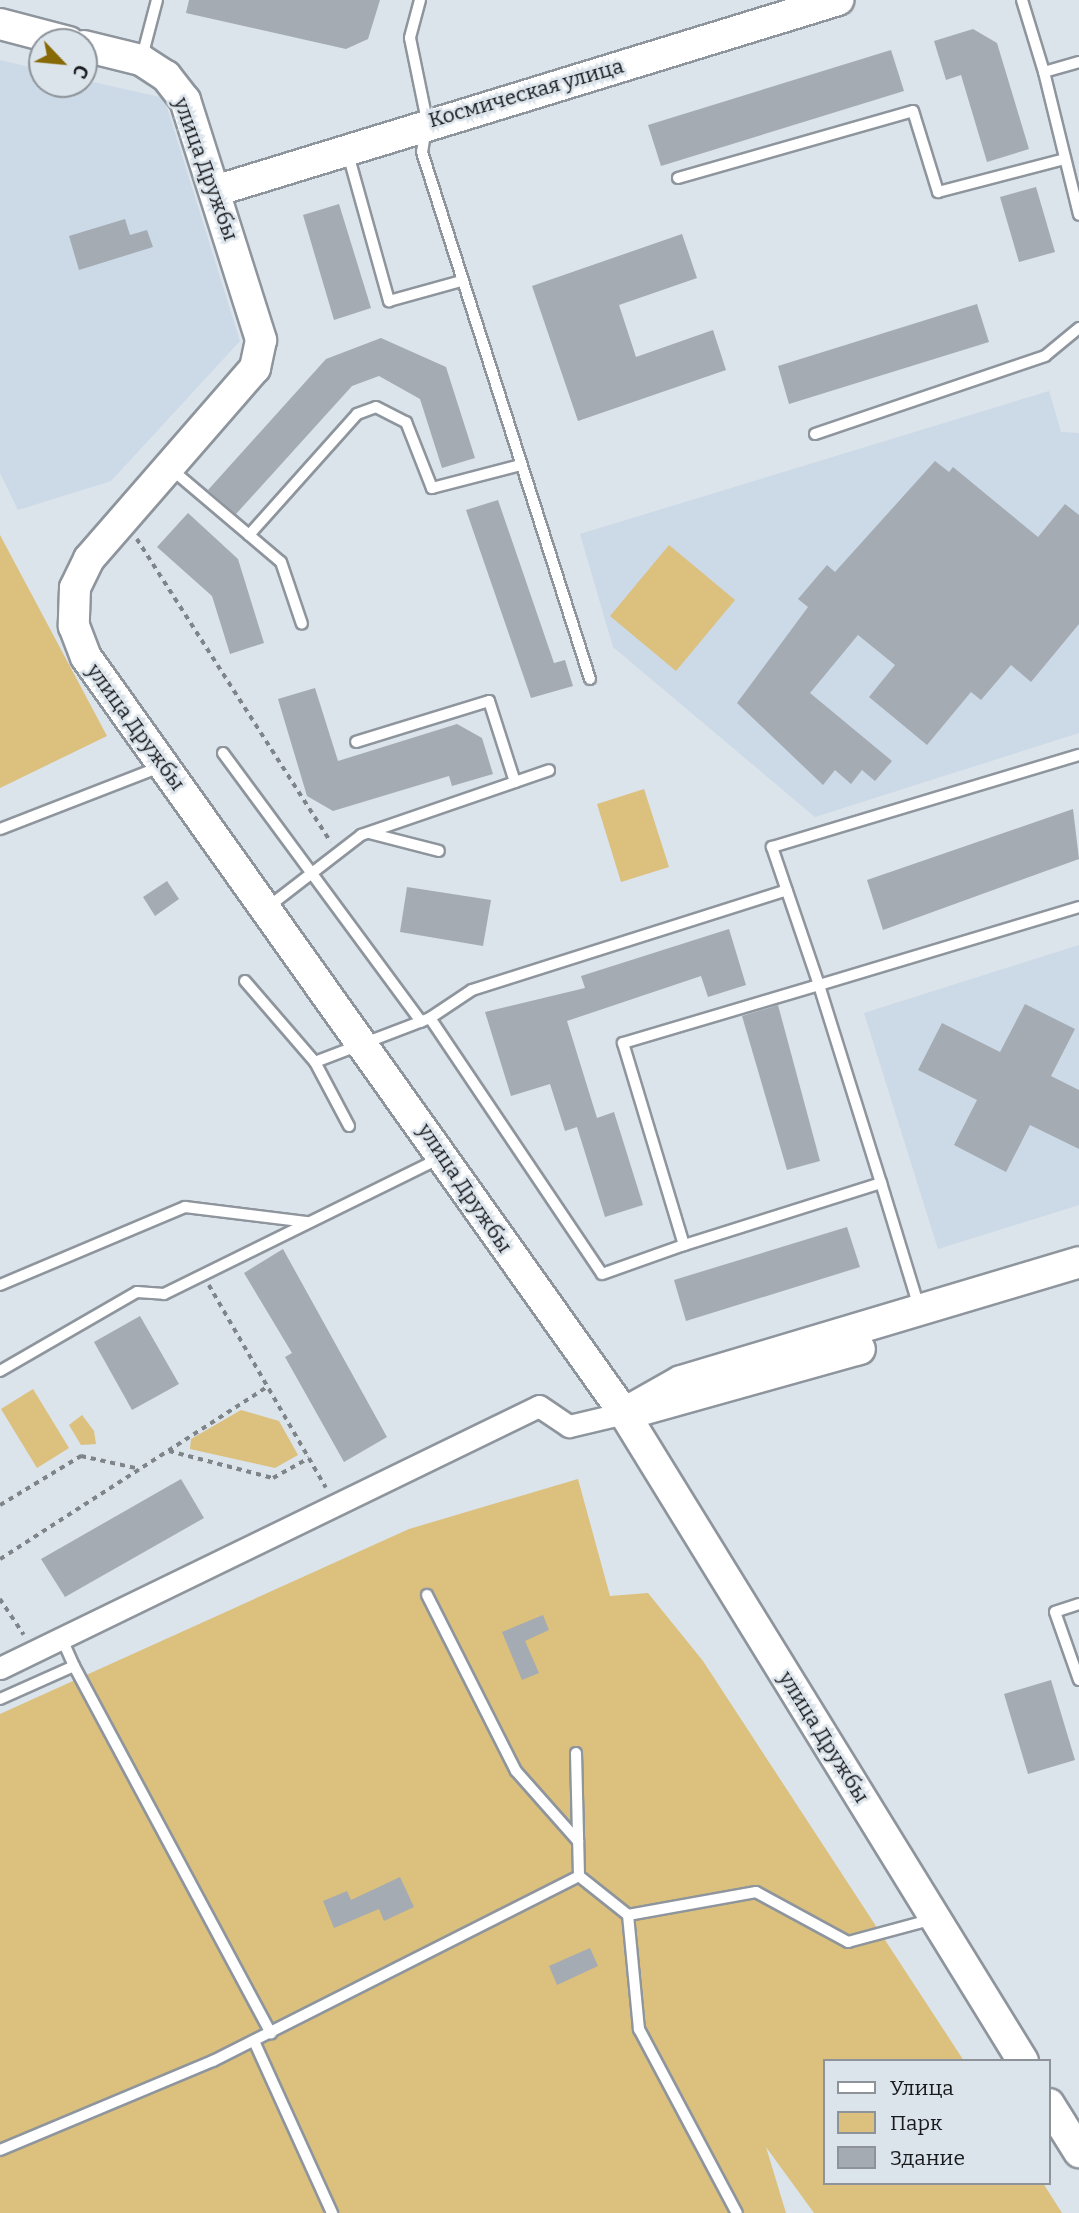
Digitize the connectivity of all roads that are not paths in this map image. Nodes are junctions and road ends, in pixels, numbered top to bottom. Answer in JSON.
{"nodes":[{"id":1,"x":157,"y":0,"type":"edge"},
{"id":2,"x":420,"y":0,"type":"edge"},
{"id":3,"x":838,"y":0,"type":"edge"},
{"id":4,"x":1022,"y":0,"type":"edge"},
{"id":5,"x":0,"y":24,"type":"edge"},
{"id":6,"x":28,"y":31,"type":"edge"},
{"id":7,"x":98,"y":49,"type":"edge"},
{"id":8,"x":141,"y":60,"type":"junction"},
{"id":9,"x":1079,"y":62,"type":"edge"},
{"id":10,"x":1044,"y":72,"type":"junction"},
{"id":11,"x":427,"y":121,"type":"junction"},
{"id":12,"x":347,"y":150,"type":"junction"},
{"id":13,"x":1065,"y":159,"type":"junction"},
{"id":14,"x":678,"y":178,"type":"dead end"},
{"id":15,"x":215,"y":191,"type":"junction"},
{"id":16,"x":1079,"y":215,"type":"edge"},
{"id":17,"x":461,"y":281,"type":"junction"},
{"id":18,"x":1079,"y":328,"type":"edge"},
{"id":19,"x":815,"y":435,"type":"dead end"},
{"id":20,"x":168,"y":466,"type":"junction"},
{"id":21,"x":517,"y":466,"type":"junction"},
{"id":22,"x":249,"y":535,"type":"junction"},
{"id":23,"x":302,"y":624,"type":"dead end"},
{"id":24,"x":590,"y":679,"type":"dead end"},
{"id":25,"x":356,"y":742,"type":"dead end"},
{"id":26,"x":223,"y":753,"type":"dead end"},
{"id":27,"x":1078,"y":758,"type":"edge"},
{"id":28,"x":163,"y":766,"type":"junction"},
{"id":29,"x":549,"y":771,"type":"dead end"},
{"id":30,"x":515,"y":782,"type":"junction"},
{"id":31,"x":0,"y":829,"type":"edge"},
{"id":32,"x":369,"y":833,"type":"junction"},
{"id":33,"x":439,"y":851,"type":"dead end"},
{"id":34,"x":309,"y":875,"type":"junction"},
{"id":35,"x":787,"y":890,"type":"junction"},
{"id":36,"x":268,"y":907,"type":"junction"},
{"id":37,"x":1079,"y":907,"type":"edge"},
{"id":38,"x":245,"y":981,"type":"dead end"},
{"id":39,"x":819,"y":985,"type":"junction"},
{"id":40,"x":426,"y":1020,"type":"junction"},
{"id":41,"x":367,"y":1044,"type":"junction"},
{"id":42,"x":315,"y":1062,"type":"junction"},
{"id":43,"x":349,"y":1126,"type":"dead end"},
{"id":44,"x":443,"y":1157,"type":"junction"},
{"id":45,"x":881,"y":1183,"type":"junction"},
{"id":46,"x":308,"y":1222,"type":"junction"},
{"id":47,"x":684,"y":1245,"type":"junction"},
{"id":48,"x":1079,"y":1262,"type":"edge"},
{"id":49,"x":1079,"y":1283,"type":"edge"},
{"id":50,"x":0,"y":1285,"type":"edge"},
{"id":51,"x":920,"y":1310,"type":"junction"},
{"id":52,"x":0,"y":1371,"type":"edge"},
{"id":53,"x":624,"y":1413,"type":"junction"},
{"id":54,"x":427,"y":1595,"type":"dead end"},
{"id":55,"x":1079,"y":1604,"type":"edge"},
{"id":56,"x":63,"y":1641,"type":"junction"},
{"id":57,"x":74,"y":1667,"type":"junction"},
{"id":58,"x":0,"y":1668,"type":"edge"},
{"id":59,"x":1079,"y":1680,"type":"edge"},
{"id":60,"x":0,"y":1699,"type":"edge"},
{"id":61,"x":576,"y":1753,"type":"dead end"},
{"id":62,"x":578,"y":1841,"type":"junction"},
{"id":63,"x":579,"y":1876,"type":"junction"},
{"id":64,"x":628,"y":1915,"type":"junction"},
{"id":65,"x":935,"y":1918,"type":"junction"},
{"id":66,"x":271,"y":2033,"type":"junction"},
{"id":67,"x":254,"y":2041,"type":"junction"},
{"id":68,"x":1022,"y":2059,"type":"edge"},
{"id":69,"x":1051,"y":2107,"type":"edge"},
{"id":70,"x":0,"y":2150,"type":"edge"},
{"id":71,"x":1079,"y":2152,"type":"edge"},
{"id":72,"x":332,"y":2213,"type":"edge"},
{"id":73,"x":737,"y":2213,"type":"edge"}],
"edges":[{"from":1,"to":8,"type":"lane"},
{"from":2,"to":11,"type":"lane"},
{"from":3,"to":11,"type":"street","name":"Космическая улица"},
{"from":4,"to":10,"type":"lane"},
{"from":5,"to":6,"type":"street"},
{"from":7,"to":8,"type":"street","name":"улица Дружбы"},
{"from":8,"to":15,"type":"street","name":"улица Дружбы"},
{"from":9,"to":10,"type":"lane"},
{"from":10,"to":13,"type":"lane"},
{"from":11,"to":12,"type":"street","name":"Космическая улица"},
{"from":11,"to":17,"type":"lane"},
{"from":12,"to":15,"type":"street","name":"Космическая улица"},
{"from":12,"to":17,"type":"lane"},
{"from":13,"to":14,"type":"lane"},
{"from":13,"to":16,"type":"lane"},
{"from":15,"to":20,"type":"street","name":"улица Дружбы"},
{"from":17,"to":21,"type":"lane"},
{"from":18,"to":19,"type":"lane"},
{"from":20,"to":22,"type":"lane"},
{"from":20,"to":28,"type":"street","name":"улица Дружбы"},
{"from":21,"to":22,"type":"lane"},
{"from":21,"to":24,"type":"lane"},
{"from":22,"to":23,"type":"lane"},
{"from":25,"to":30,"type":"lane"},
{"from":26,"to":34,"type":"lane"},
{"from":27,"to":35,"type":"lane"},
{"from":28,"to":31,"type":"lane"},
{"from":28,"to":36,"type":"street","name":"улица Дружбы"},
{"from":29,"to":30,"type":"lane"},
{"from":30,"to":32,"type":"lane"},
{"from":32,"to":33,"type":"lane"},
{"from":32,"to":34,"type":"lane"},
{"from":34,"to":36,"type":"lane"},
{"from":34,"to":40,"type":"lane"},
{"from":35,"to":39,"type":"lane"},
{"from":35,"to":40,"type":"lane"},
{"from":36,"to":41,"type":"street","name":"улица Дружбы"},
{"from":37,"to":39,"type":"lane"},
{"from":38,"to":42,"type":"lane"},
{"from":39,"to":45,"type":"lane"},
{"from":39,"to":47,"type":"lane"},
{"from":40,"to":41,"type":"lane"},
{"from":40,"to":47,"type":"lane"},
{"from":41,"to":42,"type":"lane"},
{"from":41,"to":44,"type":"street","name":"улица Дружбы"},
{"from":42,"to":43,"type":"lane"},
{"from":44,"to":46,"type":"lane"},
{"from":44,"to":53,"type":"street","name":"улица Дружбы"},
{"from":45,"to":47,"type":"lane"},
{"from":45,"to":51,"type":"lane"},
{"from":46,"to":50,"type":"lane"},
{"from":46,"to":52,"type":"lane"},
{"from":48,"to":51,"type":"street"},
{"from":49,"to":53,"type":"street"},
{"from":51,"to":53,"type":"street"},
{"from":53,"to":56,"type":"street"},
{"from":53,"to":65,"type":"street","name":"улица Дружбы"},
{"from":54,"to":62,"type":"lane"},
{"from":55,"to":59,"type":"lane"},
{"from":56,"to":57,"type":"lane"},
{"from":56,"to":58,"type":"street"},
{"from":57,"to":60,"type":"lane"},
{"from":57,"to":66,"type":"lane"},
{"from":61,"to":62,"type":"lane"},
{"from":62,"to":63,"type":"lane"},
{"from":63,"to":64,"type":"lane"},
{"from":63,"to":66,"type":"lane"},
{"from":64,"to":65,"type":"lane"},
{"from":64,"to":73,"type":"lane"},
{"from":65,"to":68,"type":"street","name":"улица Дружбы"},
{"from":66,"to":67,"type":"lane"},
{"from":67,"to":70,"type":"lane"},
{"from":67,"to":72,"type":"lane"},
{"from":69,"to":71,"type":"street"}]}
